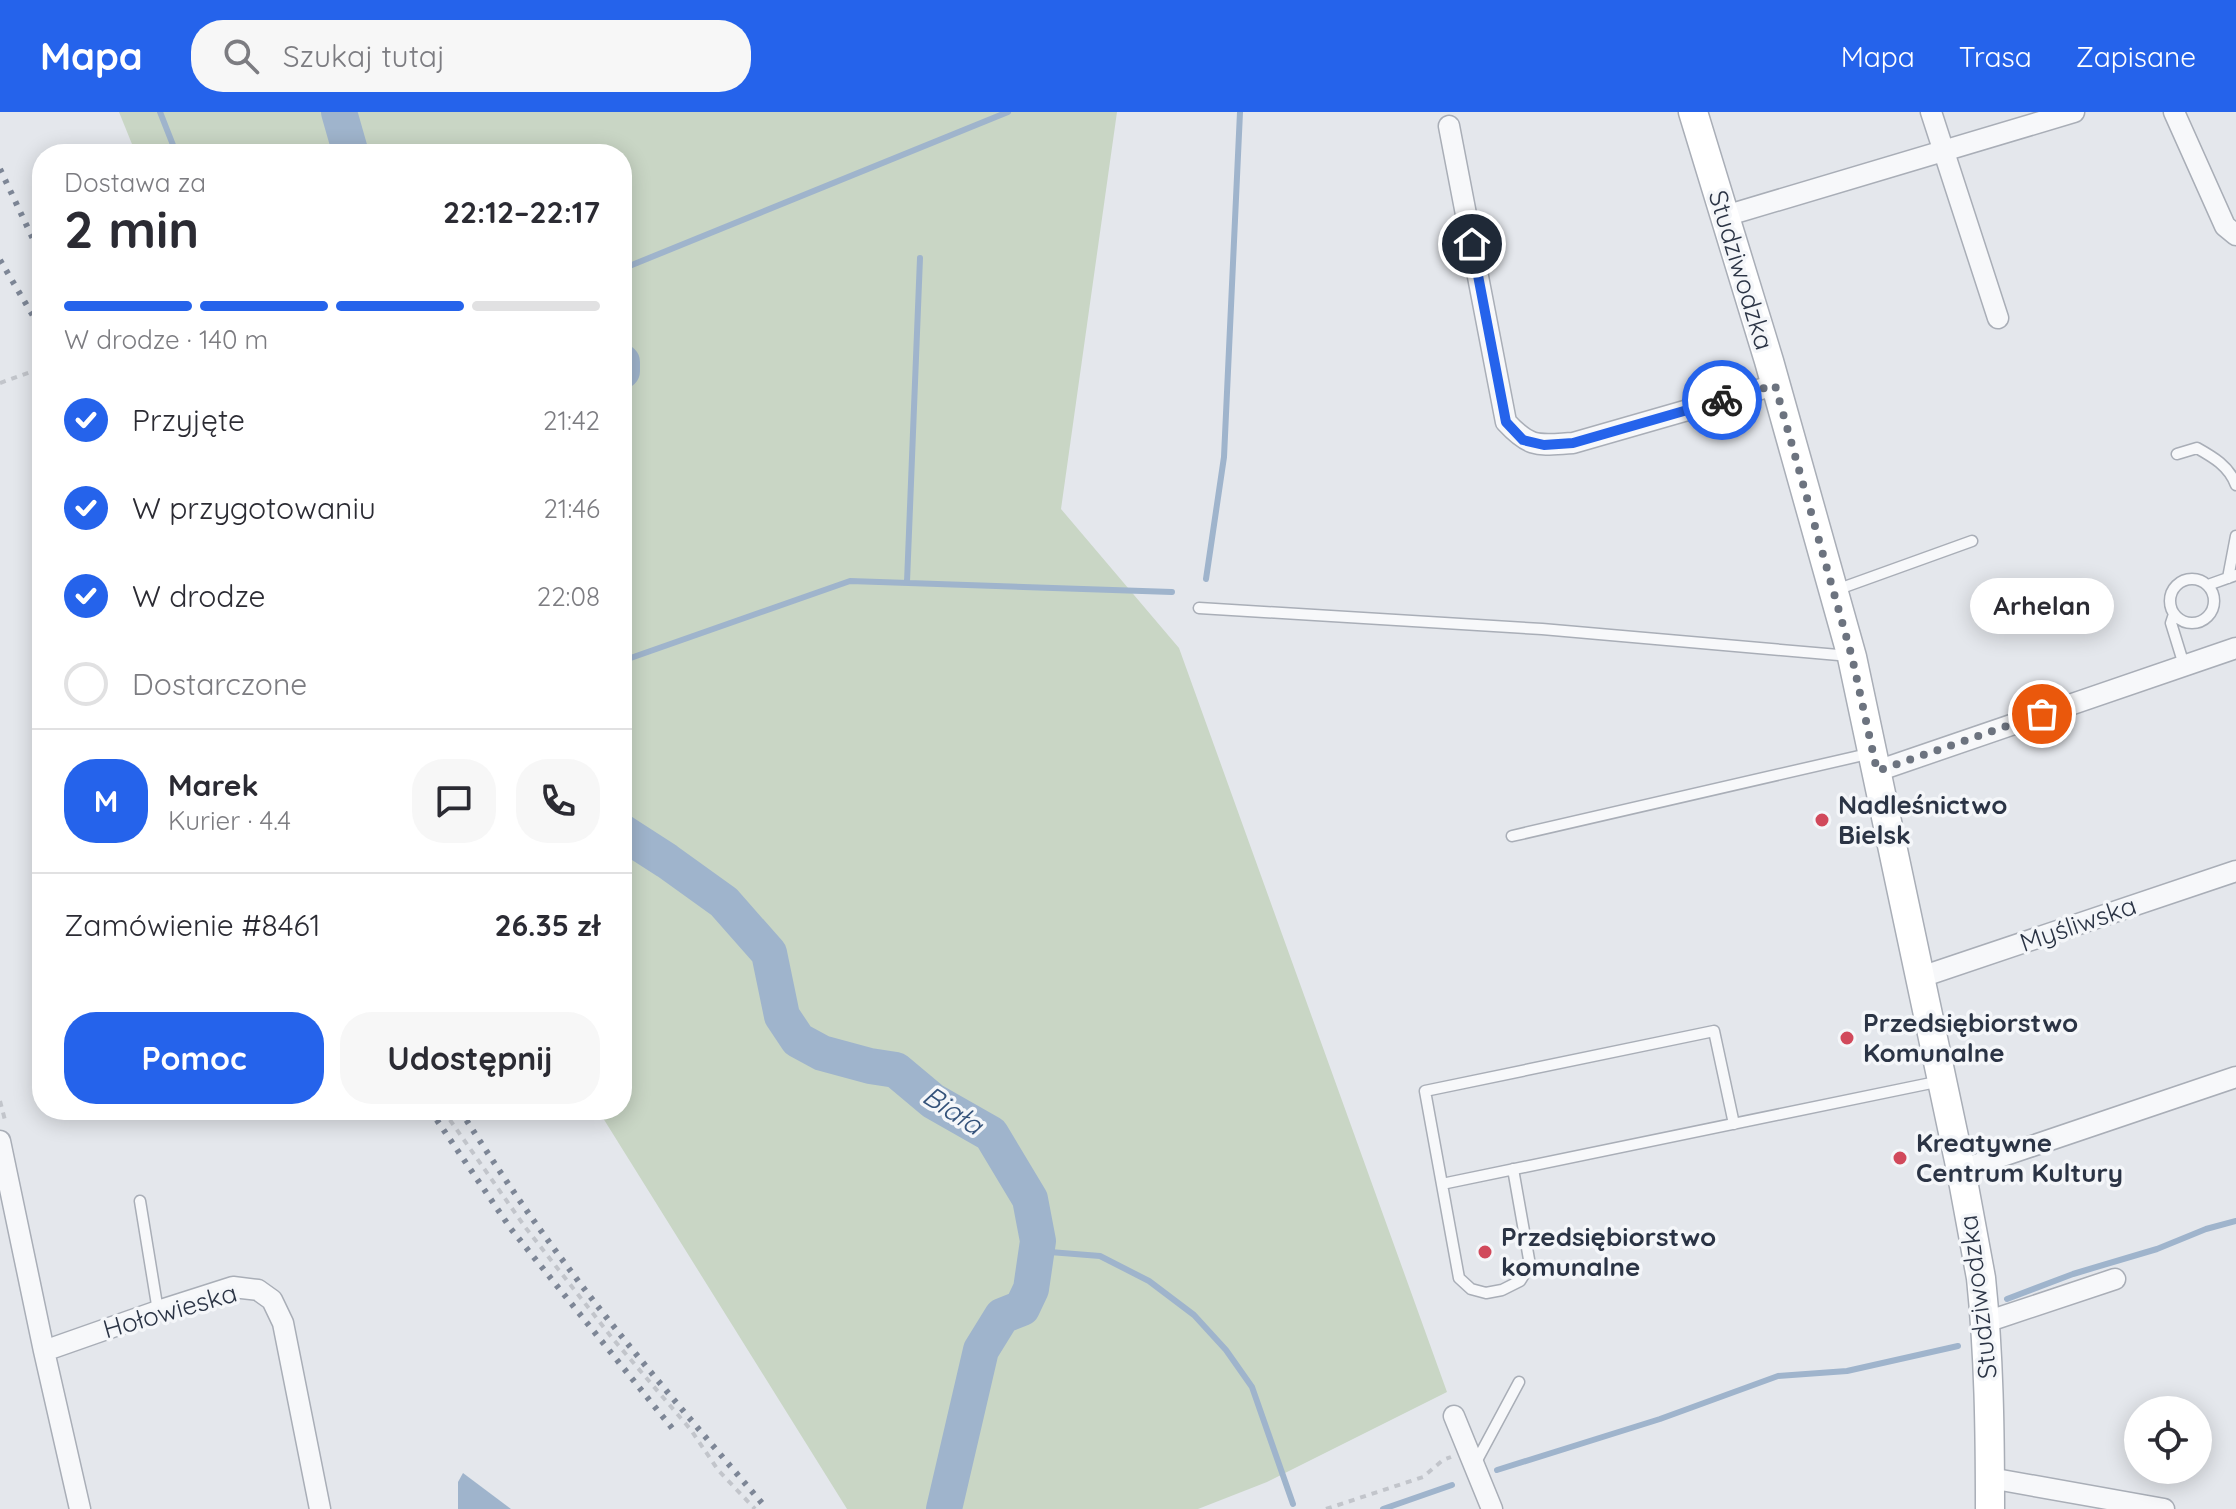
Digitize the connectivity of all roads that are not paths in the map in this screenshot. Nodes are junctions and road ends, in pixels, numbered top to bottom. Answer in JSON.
{"nodes":[{"id":1,"x":1693,"y":112,"type":"edge"},
{"id":2,"x":1931,"y":112,"type":"edge"},
{"id":3,"x":2074,"y":112,"type":"edge"},
{"id":4,"x":2174,"y":112,"type":"edge"},
{"id":5,"x":1449,"y":126,"type":"dead end"},
{"id":6,"x":1944,"y":152,"type":"junction"},
{"id":7,"x":1725,"y":216,"type":"junction"},
{"id":8,"x":2236,"y":235,"type":"edge"},
{"id":9,"x":1998,"y":318,"type":"dead end"},
{"id":10,"x":1775,"y":385,"type":"junction"},
{"id":11,"x":2177,"y":454,"type":"dead end"},
{"id":12,"x":2236,"y":485,"type":"edge"},
{"id":13,"x":2236,"y":536,"type":"edge"},
{"id":14,"x":1972,"y":541,"type":"dead end"},
{"id":15,"x":2232,"y":576,"type":"edge"},
{"id":16,"x":2208,"y":585,"type":"junction"},
{"id":17,"x":1834,"y":591,"type":"junction"},
{"id":18,"x":1199,"y":608,"type":"dead end"},
{"id":19,"x":2174,"y":614,"type":"junction"},
{"id":20,"x":2236,"y":648,"type":"edge"},
{"id":21,"x":1852,"y":657,"type":"junction"},
{"id":22,"x":2184,"y":665,"type":"junction"},
{"id":23,"x":1875,"y":762,"type":"junction"},
{"id":24,"x":1512,"y":836,"type":"dead end"},
{"id":25,"x":2236,"y":871,"type":"edge"},
{"id":26,"x":1921,"y":977,"type":"junction"},
{"id":27,"x":2236,"y":1077,"type":"edge"},
{"id":28,"x":1942,"y":1081,"type":"junction"},
{"id":29,"x":1734,"y":1124,"type":"junction"},
{"id":30,"x":0,"y":1141,"type":"edge"},
{"id":31,"x":1513,"y":1169,"type":"junction"},
{"id":32,"x":1961,"y":1170,"type":"junction"},
{"id":33,"x":1442,"y":1184,"type":"junction"},
{"id":34,"x":140,"y":1201,"type":"dead end"},
{"id":35,"x":2115,"y":1279,"type":"dead end"},
{"id":36,"x":158,"y":1311,"type":"junction"},
{"id":37,"x":1986,"y":1322,"type":"junction"},
{"id":38,"x":44,"y":1351,"type":"junction"},
{"id":39,"x":1519,"y":1382,"type":"dead end"},
{"id":40,"x":1454,"y":1416,"type":"dead end"},
{"id":41,"x":1471,"y":1457,"type":"junction"},
{"id":42,"x":1990,"y":1478,"type":"junction"},
{"id":43,"x":80,"y":1509,"type":"edge"},
{"id":44,"x":320,"y":1509,"type":"edge"},
{"id":45,"x":1492,"y":1509,"type":"edge"},
{"id":46,"x":1990,"y":1509,"type":"edge"},
{"id":47,"x":2164,"y":1509,"type":"edge"}],
"edges":[{"from":1,"to":7,"type":"street","name":"Studziwodzka"},
{"from":2,"to":6,"type":"street"},
{"from":3,"to":6,"type":"street"},
{"from":4,"to":8,"type":"street"},
{"from":5,"to":10,"type":"street"},
{"from":6,"to":7,"type":"street"},
{"from":6,"to":9,"type":"street"},
{"from":7,"to":10,"type":"street","name":"Studziwodzka"},
{"from":10,"to":17,"type":"street","name":"Studziwodzka"},
{"from":11,"to":12,"type":"lane"},
{"from":13,"to":15,"type":"lane"},
{"from":14,"to":17,"type":"lane"},
{"from":15,"to":16,"type":"lane"},
{"from":16,"to":19,"type":"lane"},
{"from":16,"to":19,"type":"lane"},
{"from":17,"to":21,"type":"street","name":"Studziwodzka"},
{"from":18,"to":21,"type":"lane"},
{"from":19,"to":22,"type":"lane"},
{"from":20,"to":22,"type":"street"},
{"from":21,"to":23,"type":"street","name":"Studziwodzka"},
{"from":22,"to":23,"type":"street"},
{"from":23,"to":24,"type":"lane"},
{"from":23,"to":26,"type":"street","name":"Studziwodzka"},
{"from":25,"to":26,"type":"street","name":"Myśliwska"},
{"from":26,"to":28,"type":"street","name":"Studziwodzka"},
{"from":27,"to":32,"type":"street"},
{"from":28,"to":29,"type":"lane"},
{"from":28,"to":32,"type":"street","name":"Studziwodzka"},
{"from":29,"to":31,"type":"lane"},
{"from":29,"to":33,"type":"lane"},
{"from":30,"to":38,"type":"street"},
{"from":31,"to":33,"type":"lane"},
{"from":31,"to":33,"type":"lane"},
{"from":32,"to":37,"type":"street","name":"Studziwodzka"},
{"from":34,"to":36,"type":"lane"},
{"from":35,"to":37,"type":"street"},
{"from":36,"to":38,"type":"street","name":"Hołowieska"},
{"from":36,"to":44,"type":"street","name":"Hołowieska"},
{"from":37,"to":42,"type":"street","name":"Studziwodzka"},
{"from":38,"to":43,"type":"street"},
{"from":39,"to":41,"type":"lane"},
{"from":40,"to":41,"type":"street"},
{"from":41,"to":45,"type":"street"},
{"from":42,"to":46,"type":"street","name":"Studziwodzka"},
{"from":42,"to":47,"type":"street"}]}
